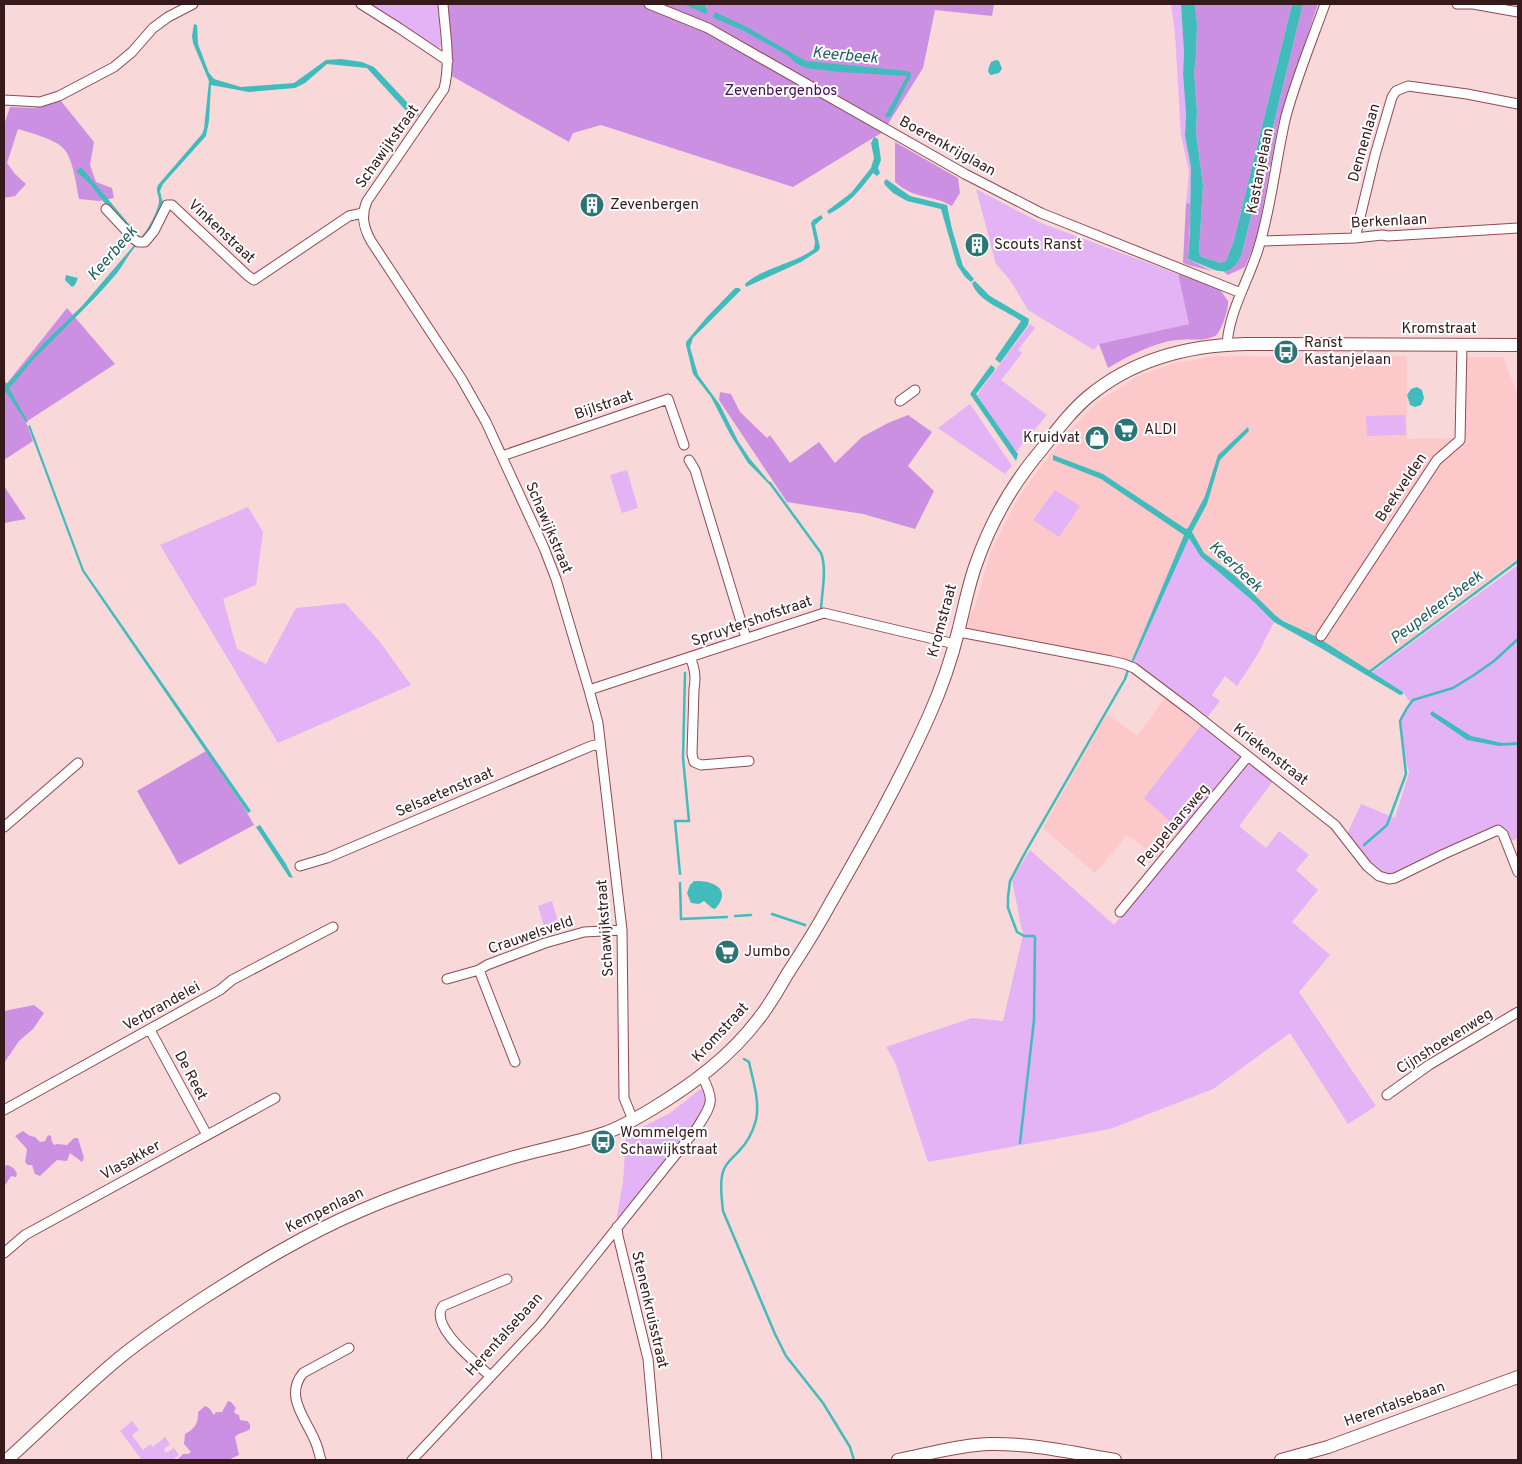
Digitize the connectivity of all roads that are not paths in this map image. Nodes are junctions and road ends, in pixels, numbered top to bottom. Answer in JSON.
{"nodes":[{"id":1,"x":193,"y":4,"type":"edge"},
{"id":2,"x":360,"y":4,"type":"edge"},
{"id":3,"x":442,"y":4,"type":"edge"},
{"id":4,"x":649,"y":4,"type":"edge"},
{"id":5,"x":1325,"y":4,"type":"edge"},
{"id":6,"x":1457,"y":4,"type":"edge"},
{"id":7,"x":1518,"y":12,"type":"edge"},
{"id":8,"x":448,"y":61,"type":"junction"},
{"id":9,"x":4,"y":100,"type":"edge"},
{"id":10,"x":1518,"y":104,"type":"edge"},
{"id":11,"x":106,"y":209,"type":"dead end"},
{"id":12,"x":363,"y":213,"type":"junction"},
{"id":13,"x":1518,"y":228,"type":"edge"},
{"id":14,"x":1355,"y":238,"type":"junction"},
{"id":15,"x":1261,"y":241,"type":"junction"},
{"id":16,"x":1241,"y":293,"type":"junction"},
{"id":17,"x":1227,"y":345,"type":"junction"},
{"id":18,"x":1462,"y":345,"type":"junction"},
{"id":19,"x":1518,"y":345,"type":"edge"},
{"id":20,"x":915,"y":390,"type":"dead end"},
{"id":21,"x":900,"y":401,"type":"dead end"},
{"id":22,"x":684,"y":445,"type":"dead end"},
{"id":23,"x":502,"y":456,"type":"junction"},
{"id":24,"x":689,"y":460,"type":"dead end"},
{"id":25,"x":1321,"y":636,"type":"dead end"},
{"id":26,"x":746,"y":638,"type":"junction"},
{"id":27,"x":957,"y":638,"type":"junction"},
{"id":28,"x":690,"y":657,"type":"junction"},
{"id":29,"x":589,"y":690,"type":"junction"},
{"id":30,"x":600,"y":744,"type":"junction"},
{"id":31,"x":1248,"y":756,"type":"junction"},
{"id":32,"x":748,"y":761,"type":"dead end"},
{"id":33,"x":78,"y":763,"type":"dead end"},
{"id":34,"x":4,"y":827,"type":"edge"},
{"id":35,"x":300,"y":866,"type":"dead end"},
{"id":36,"x":1518,"y":872,"type":"edge"},
{"id":37,"x":1120,"y":912,"type":"dead end"},
{"id":38,"x":333,"y":927,"type":"dead end"},
{"id":39,"x":622,"y":930,"type":"junction"},
{"id":40,"x":479,"y":970,"type":"junction"},
{"id":41,"x":447,"y":979,"type":"dead end"},
{"id":42,"x":1518,"y":1012,"type":"edge"},
{"id":43,"x":150,"y":1030,"type":"junction"},
{"id":44,"x":514,"y":1062,"type":"dead end"},
{"id":45,"x":702,"y":1076,"type":"junction"},
{"id":46,"x":1387,"y":1095,"type":"dead end"},
{"id":47,"x":275,"y":1098,"type":"dead end"},
{"id":48,"x":4,"y":1110,"type":"edge"},
{"id":49,"x":633,"y":1120,"type":"junction"},
{"id":50,"x":207,"y":1135,"type":"junction"},
{"id":51,"x":617,"y":1227,"type":"junction"},
{"id":52,"x":4,"y":1253,"type":"edge"},
{"id":53,"x":507,"y":1278,"type":"dead end"},
{"id":54,"x":349,"y":1348,"type":"dead end"},
{"id":55,"x":490,"y":1376,"type":"junction"},
{"id":56,"x":1518,"y":1377,"type":"edge"},
{"id":57,"x":7,"y":1460,"type":"edge"},
{"id":58,"x":321,"y":1460,"type":"edge"},
{"id":59,"x":412,"y":1460,"type":"edge"},
{"id":60,"x":657,"y":1460,"type":"edge"},
{"id":61,"x":898,"y":1460,"type":"edge"},
{"id":62,"x":1115,"y":1460,"type":"edge"},
{"id":63,"x":1288,"y":1460,"type":"edge"}],
"edges":[{"from":1,"to":9,"type":"street"},
{"from":2,"to":8,"type":"street"},
{"from":3,"to":8,"type":"street","name":"Schawijkstraat"},
{"from":4,"to":16,"type":"street","name":"Boerenkrijglaan"},
{"from":5,"to":15,"type":"street","name":"Kastanjelaan"},
{"from":6,"to":7,"type":"street"},
{"from":8,"to":12,"type":"street","name":"Schawijkstraat"},
{"from":10,"to":14,"type":"street","name":"Dennenlaan"},
{"from":11,"to":12,"type":"street","name":"Vinkenstraat"},
{"from":12,"to":23,"type":"street","name":"Schawijkstraat"},
{"from":13,"to":14,"type":"street","name":"Berkenlaan"},
{"from":14,"to":15,"type":"street","name":"Berkenlaan"},
{"from":15,"to":16,"type":"street","name":"Kastanjelaan"},
{"from":16,"to":17,"type":"street","name":"Kastanjelaan"},
{"from":17,"to":18,"type":"main road","name":"Kromstraat"},
{"from":17,"to":27,"type":"main road","name":"Kromstraat"},
{"from":18,"to":19,"type":"main road","name":"Kromstraat"},
{"from":18,"to":25,"type":"street","name":"Beekvelden"},
{"from":20,"to":21,"type":"street"},
{"from":22,"to":23,"type":"street","name":"Bijlstraat"},
{"from":23,"to":29,"type":"street","name":"Schawijkstraat"},
{"from":24,"to":26,"type":"street"},
{"from":26,"to":27,"type":"street","name":"Spruytershofstraat"},
{"from":26,"to":28,"type":"street","name":"Spruytershofstraat"},
{"from":27,"to":31,"type":"street","name":"Kriekenstraat"},
{"from":27,"to":45,"type":"main road","name":"Kromstraat"},
{"from":28,"to":29,"type":"street","name":"Spruytershofstraat"},
{"from":28,"to":32,"type":"street"},
{"from":29,"to":30,"type":"street","name":"Schawijkstraat"},
{"from":30,"to":35,"type":"street","name":"Selsaetenstraat"},
{"from":30,"to":39,"type":"street","name":"Schawijkstraat"},
{"from":31,"to":36,"type":"street","name":"Kriekenstraat"},
{"from":31,"to":37,"type":"street","name":"Peupelaarsweg"},
{"from":33,"to":34,"type":"street"},
{"from":38,"to":43,"type":"street","name":"Verbrandelei"},
{"from":39,"to":40,"type":"street","name":"Crauwelsveld"},
{"from":39,"to":49,"type":"street","name":"Schawijkstraat"},
{"from":40,"to":41,"type":"street","name":"Crauwelsveld"},
{"from":40,"to":44,"type":"street","name":"Crauwelsveld"},
{"from":42,"to":46,"type":"street","name":"Cijnshoevenweg"},
{"from":43,"to":48,"type":"street","name":"Verbrandelei"},
{"from":43,"to":50,"type":"street","name":"De Reet"},
{"from":45,"to":49,"type":"main road","name":"Kempenlaan"},
{"from":45,"to":51,"type":"street","name":"Kromstraat"},
{"from":47,"to":50,"type":"street","name":"Vlasakker"},
{"from":49,"to":57,"type":"main road","name":"Kempenlaan"},
{"from":50,"to":52,"type":"street","name":"Vlasakker"},
{"from":51,"to":55,"type":"street","name":"Herentalsebaan"},
{"from":51,"to":60,"type":"street","name":"Stenenkruisstraat"},
{"from":53,"to":55,"type":"street"},
{"from":54,"to":58,"type":"street"},
{"from":55,"to":59,"type":"street","name":"Herentalsebaan"},
{"from":56,"to":63,"type":"main road","name":"Herentalsebaan"},
{"from":61,"to":62,"type":"main road"}]}
